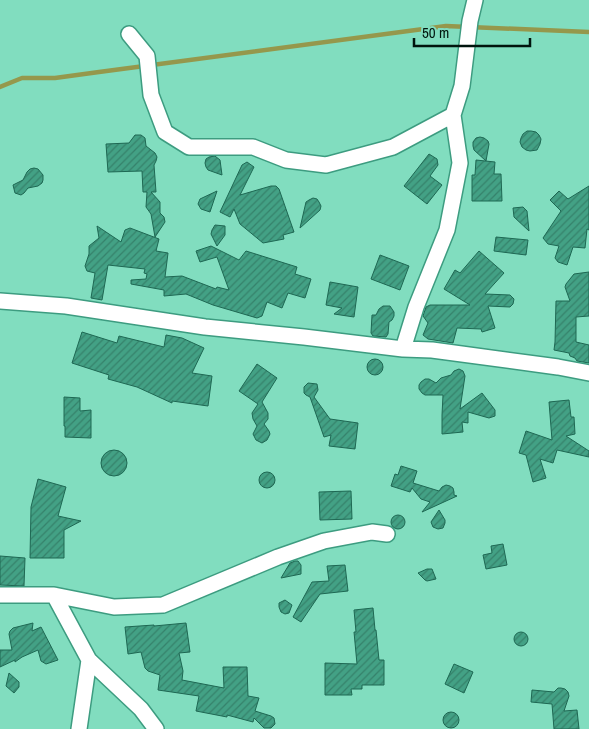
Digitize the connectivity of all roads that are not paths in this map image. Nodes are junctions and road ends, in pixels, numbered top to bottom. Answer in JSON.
{"nodes":[{"id":1,"x":475,"y":0,"type":"edge"},
{"id":2,"x":129,"y":34,"type":"dead end"},
{"id":3,"x":454,"y":115,"type":"junction"},
{"id":4,"x":0,"y":301,"type":"edge"},
{"id":5,"x":403,"y":349,"type":"junction"},
{"id":6,"x":589,"y":373,"type":"edge"},
{"id":7,"x":387,"y":534,"type":"dead end"},
{"id":8,"x":54,"y":594,"type":"junction"},
{"id":9,"x":0,"y":595,"type":"edge"},
{"id":10,"x":89,"y":660,"type":"junction"},
{"id":11,"x":79,"y":729,"type":"edge"},
{"id":12,"x":156,"y":729,"type":"edge"}],
"edges":[{"from":1,"to":3,"type":"street"},
{"from":2,"to":3,"type":"street"},
{"from":3,"to":5,"type":"street"},
{"from":4,"to":5,"type":"street"},
{"from":5,"to":6,"type":"street"},
{"from":7,"to":8,"type":"street"},
{"from":8,"to":9,"type":"street"},
{"from":8,"to":10,"type":"street"},
{"from":10,"to":11,"type":"street"},
{"from":10,"to":12,"type":"street"}]}
